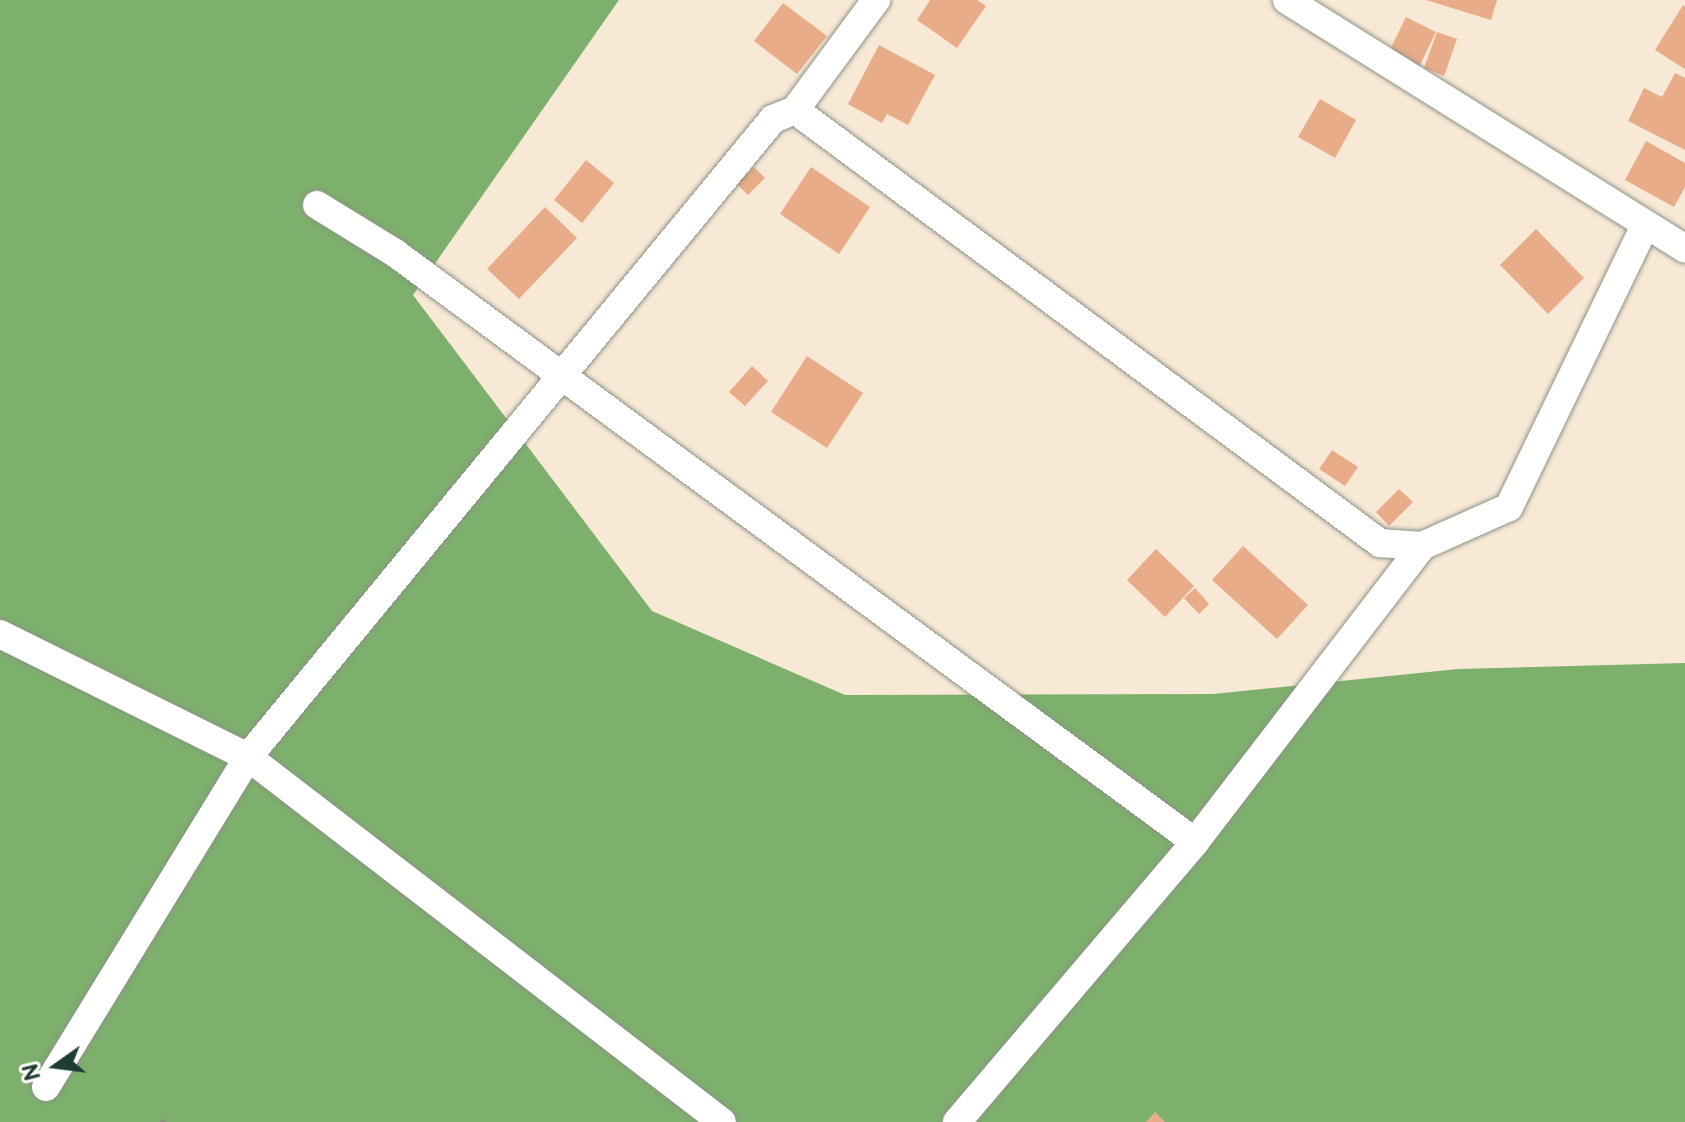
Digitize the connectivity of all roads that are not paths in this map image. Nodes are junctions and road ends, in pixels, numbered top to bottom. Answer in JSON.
{"nodes":[{"id":1,"x":876,"y":0,"type":"edge"},
{"id":2,"x":1287,"y":0,"type":"edge"},
{"id":3,"x":795,"y":110,"type":"junction"},
{"id":4,"x":317,"y":205,"type":"dead end"},
{"id":5,"x":1645,"y":226,"type":"junction"},
{"id":6,"x":1685,"y":249,"type":"edge"},
{"id":7,"x":562,"y":379,"type":"junction"},
{"id":8,"x":1422,"y":546,"type":"junction"},
{"id":9,"x":0,"y":634,"type":"edge"},
{"id":10,"x":248,"y":757,"type":"junction"},
{"id":11,"x":1195,"y":842,"type":"junction"},
{"id":12,"x":46,"y":1087,"type":"dead end"},
{"id":13,"x":722,"y":1122,"type":"edge"},
{"id":14,"x":957,"y":1122,"type":"edge"}],
"edges":[{"from":1,"to":3,"type":"street"},
{"from":2,"to":5,"type":"street"},
{"from":3,"to":7,"type":"street"},
{"from":3,"to":8,"type":"street"},
{"from":4,"to":7,"type":"street"},
{"from":5,"to":6,"type":"street"},
{"from":5,"to":8,"type":"street"},
{"from":7,"to":10,"type":"street"},
{"from":7,"to":11,"type":"street"},
{"from":8,"to":11,"type":"street"},
{"from":9,"to":10,"type":"street"},
{"from":10,"to":12,"type":"street"},
{"from":10,"to":13,"type":"street"},
{"from":11,"to":14,"type":"street"}]}
